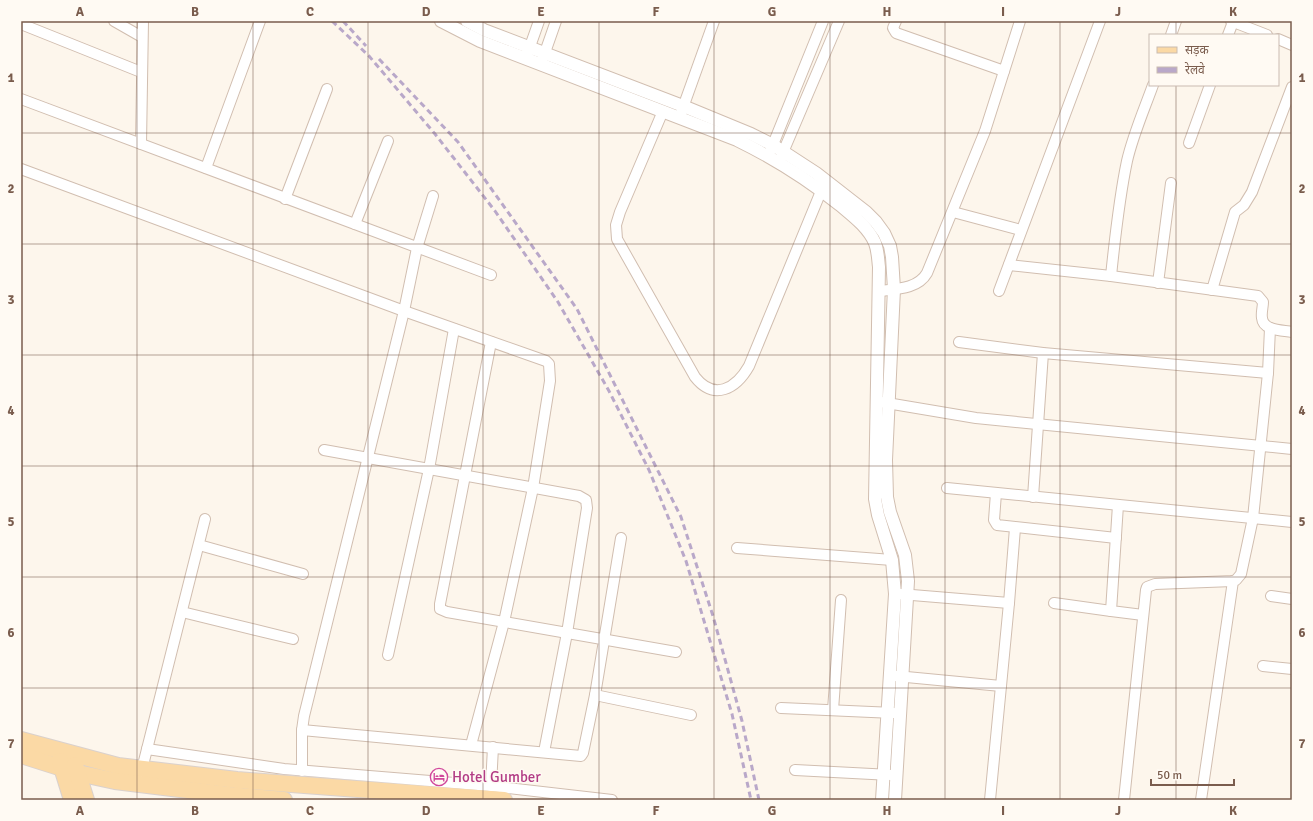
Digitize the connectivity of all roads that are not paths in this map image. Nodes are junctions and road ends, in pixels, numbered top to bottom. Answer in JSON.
{"nodes":[{"id":1,"x":114,"y":21,"type":"edge"},
{"id":2,"x":143,"y":21,"type":"edge"},
{"id":3,"x":260,"y":21,"type":"edge"},
{"id":4,"x":441,"y":21,"type":"edge"},
{"id":5,"x":539,"y":21,"type":"edge"},
{"id":6,"x":556,"y":21,"type":"edge"},
{"id":7,"x":714,"y":21,"type":"edge"},
{"id":8,"x":823,"y":21,"type":"edge"},
{"id":9,"x":839,"y":21,"type":"edge"},
{"id":10,"x":896,"y":21,"type":"edge"},
{"id":11,"x":1020,"y":21,"type":"edge"},
{"id":12,"x":1100,"y":21,"type":"edge"},
{"id":13,"x":1176,"y":21,"type":"edge"},
{"id":14,"x":1232,"y":21,"type":"edge"},
{"id":15,"x":474,"y":23,"type":"edge"},
{"id":16,"x":21,"y":24,"type":"edge"},
{"id":17,"x":1171,"y":34,"type":"edge"},
{"id":18,"x":1228,"y":34,"type":"edge"},
{"id":19,"x":1264,"y":34,"type":"edge"},
{"id":20,"x":142,"y":37,"type":"junction"},
{"id":21,"x":1279,"y":39,"type":"edge"},
{"id":22,"x":1292,"y":45,"type":"edge"},
{"id":23,"x":528,"y":53,"type":"junction"},
{"id":24,"x":543,"y":59,"type":"junction"},
{"id":25,"x":1004,"y":71,"type":"junction"},
{"id":26,"x":141,"y":72,"type":"junction"},
{"id":27,"x":1153,"y":86,"type":"edge"},
{"id":28,"x":1210,"y":86,"type":"edge"},
{"id":29,"x":1292,"y":87,"type":"edge"},
{"id":30,"x":327,"y":89,"type":"dead end"},
{"id":31,"x":21,"y":98,"type":"edge"},
{"id":32,"x":663,"y":111,"type":"junction"},
{"id":33,"x":682,"y":112,"type":"junction"},
{"id":34,"x":388,"y":141,"type":"dead end"},
{"id":35,"x":1189,"y":142,"type":"dead end"},
{"id":36,"x":140,"y":144,"type":"junction"},
{"id":37,"x":770,"y":150,"type":"junction"},
{"id":38,"x":781,"y":157,"type":"junction"},
{"id":39,"x":206,"y":168,"type":"junction"},
{"id":40,"x":21,"y":169,"type":"edge"},
{"id":41,"x":1170,"y":183,"type":"dead end"},
{"id":42,"x":824,"y":185,"type":"junction"},
{"id":43,"x":433,"y":196,"type":"dead end"},
{"id":44,"x":285,"y":199,"type":"junction"},
{"id":45,"x":953,"y":212,"type":"junction"},
{"id":46,"x":355,"y":224,"type":"junction"},
{"id":47,"x":1021,"y":230,"type":"junction"},
{"id":48,"x":417,"y":248,"type":"junction"},
{"id":49,"x":1009,"y":265,"type":"junction"},
{"id":50,"x":491,"y":275,"type":"dead end"},
{"id":51,"x":1111,"y":276,"type":"junction"},
{"id":52,"x":1158,"y":283,"type":"junction"},
{"id":53,"x":894,"y":289,"type":"junction"},
{"id":54,"x":1212,"y":290,"type":"junction"},
{"id":55,"x":880,"y":291,"type":"junction"},
{"id":56,"x":999,"y":291,"type":"dead end"},
{"id":57,"x":404,"y":311,"type":"junction"},
{"id":58,"x":1270,"y":328,"type":"junction"},
{"id":59,"x":454,"y":329,"type":"junction"},
{"id":60,"x":1292,"y":332,"type":"edge"},
{"id":61,"x":491,"y":342,"type":"junction"},
{"id":62,"x":959,"y":342,"type":"dead end"},
{"id":63,"x":1043,"y":353,"type":"junction"},
{"id":64,"x":1268,"y":373,"type":"junction"},
{"id":65,"x":883,"y":402,"type":"junction"},
{"id":66,"x":1038,"y":425,"type":"junction"},
{"id":67,"x":1260,"y":445,"type":"junction"},
{"id":68,"x":1292,"y":449,"type":"edge"},
{"id":69,"x":324,"y":450,"type":"dead end"},
{"id":70,"x":367,"y":458,"type":"junction"},
{"id":71,"x":429,"y":469,"type":"junction"},
{"id":72,"x":466,"y":476,"type":"junction"},
{"id":73,"x":533,"y":488,"type":"junction"},
{"id":74,"x":947,"y":488,"type":"dead end"},
{"id":75,"x":996,"y":493,"type":"junction"},
{"id":76,"x":1033,"y":497,"type":"junction"},
{"id":77,"x":1118,"y":505,"type":"junction"},
{"id":78,"x":1253,"y":518,"type":"junction"},
{"id":79,"x":206,"y":519,"type":"dead end"},
{"id":80,"x":1292,"y":522,"type":"edge"},
{"id":81,"x":1015,"y":528,"type":"junction"},
{"id":82,"x":621,"y":538,"type":"dead end"},
{"id":83,"x":1116,"y":538,"type":"junction"},
{"id":84,"x":199,"y":545,"type":"junction"},
{"id":85,"x":737,"y":548,"type":"dead end"},
{"id":86,"x":892,"y":560,"type":"junction"},
{"id":87,"x":303,"y":574,"type":"dead end"},
{"id":88,"x":1232,"y":581,"type":"junction"},
{"id":89,"x":895,"y":594,"type":"junction"},
{"id":90,"x":908,"y":595,"type":"junction"},
{"id":91,"x":1271,"y":596,"type":"dead end"},
{"id":92,"x":1292,"y":599,"type":"edge"},
{"id":93,"x":841,"y":600,"type":"dead end"},
{"id":94,"x":1009,"y":602,"type":"junction"},
{"id":95,"x":1054,"y":603,"type":"dead end"},
{"id":96,"x":1111,"y":611,"type":"junction"},
{"id":97,"x":182,"y":612,"type":"junction"},
{"id":98,"x":1143,"y":615,"type":"junction"},
{"id":99,"x":504,"y":622,"type":"junction"},
{"id":100,"x":567,"y":633,"type":"junction"},
{"id":101,"x":293,"y":639,"type":"dead end"},
{"id":102,"x":604,"y":640,"type":"junction"},
{"id":103,"x":676,"y":652,"type":"dead end"},
{"id":104,"x":388,"y":655,"type":"dead end"},
{"id":105,"x":1263,"y":666,"type":"dead end"},
{"id":106,"x":1292,"y":669,"type":"edge"},
{"id":107,"x":890,"y":675,"type":"junction"},
{"id":108,"x":902,"y":676,"type":"junction"},
{"id":109,"x":1001,"y":686,"type":"junction"},
{"id":110,"x":595,"y":695,"type":"junction"},
{"id":111,"x":781,"y":708,"type":"dead end"},
{"id":112,"x":833,"y":710,"type":"junction"},
{"id":113,"x":887,"y":713,"type":"junction"},
{"id":114,"x":900,"y":714,"type":"junction"},
{"id":115,"x":691,"y":715,"type":"dead end"},
{"id":116,"x":302,"y":730,"type":"junction"},
{"id":117,"x":21,"y":740,"type":"edge"},
{"id":118,"x":471,"y":745,"type":"junction"},
{"id":119,"x":493,"y":747,"type":"junction"},
{"id":120,"x":147,"y":749,"type":"junction"},
{"id":121,"x":64,"y":752,"type":"junction"},
{"id":122,"x":544,"y":752,"type":"junction"},
{"id":123,"x":21,"y":755,"type":"edge"},
{"id":124,"x":62,"y":768,"type":"junction"},
{"id":125,"x":142,"y":768,"type":"junction"},
{"id":126,"x":795,"y":770,"type":"dead end"},
{"id":127,"x":302,"y":771,"type":"junction"},
{"id":128,"x":78,"y":773,"type":"junction"},
{"id":129,"x":890,"y":775,"type":"junction"},
{"id":130,"x":139,"y":785,"type":"junction"},
{"id":131,"x":492,"y":786,"type":"junction"},
{"id":132,"x":225,"y":798,"type":"edge"},
{"id":133,"x":72,"y":800,"type":"edge"},
{"id":134,"x":86,"y":800,"type":"edge"},
{"id":135,"x":284,"y":800,"type":"edge"},
{"id":136,"x":504,"y":800,"type":"edge"},
{"id":137,"x":612,"y":800,"type":"edge"},
{"id":138,"x":882,"y":800,"type":"edge"},
{"id":139,"x":895,"y":800,"type":"edge"},
{"id":140,"x":990,"y":800,"type":"edge"},
{"id":141,"x":1124,"y":800,"type":"edge"},
{"id":142,"x":1201,"y":800,"type":"edge"}],
"edges":[{"from":1,"to":20,"type":"street"},
{"from":2,"to":20,"type":"street"},
{"from":3,"to":39,"type":"street"},
{"from":4,"to":23,"type":"street"},
{"from":5,"to":23,"type":"street"},
{"from":6,"to":24,"type":"street"},
{"from":7,"to":33,"type":"street"},
{"from":8,"to":37,"type":"street"},
{"from":9,"to":38,"type":"street"},
{"from":10,"to":25,"type":"street"},
{"from":11,"to":25,"type":"street"},
{"from":12,"to":47,"type":"street"},
{"from":13,"to":17,"type":"street"},
{"from":14,"to":18,"type":"street"},
{"from":14,"to":19,"type":"street"},
{"from":15,"to":23,"type":"street"},
{"from":16,"to":26,"type":"street"},
{"from":20,"to":26,"type":"street"},
{"from":21,"to":22,"type":"street"},
{"from":23,"to":24,"type":"street"},
{"from":24,"to":32,"type":"street"},
{"from":24,"to":33,"type":"street"},
{"from":25,"to":45,"type":"street"},
{"from":26,"to":36,"type":"street"},
{"from":27,"to":51,"type":"street"},
{"from":28,"to":35,"type":"street"},
{"from":29,"to":54,"type":"street"},
{"from":30,"to":44,"type":"street"},
{"from":31,"to":36,"type":"street"},
{"from":32,"to":33,"type":"street"},
{"from":32,"to":42,"type":"street"},
{"from":33,"to":37,"type":"street"},
{"from":34,"to":46,"type":"street"},
{"from":36,"to":39,"type":"street"},
{"from":37,"to":38,"type":"street"},
{"from":38,"to":42,"type":"street"},
{"from":39,"to":44,"type":"street"},
{"from":40,"to":57,"type":"street"},
{"from":41,"to":52,"type":"street"},
{"from":42,"to":53,"type":"street"},
{"from":42,"to":55,"type":"street"},
{"from":43,"to":48,"type":"street"},
{"from":44,"to":46,"type":"street"},
{"from":45,"to":47,"type":"street"},
{"from":45,"to":53,"type":"street"},
{"from":46,"to":48,"type":"street"},
{"from":47,"to":49,"type":"street"},
{"from":48,"to":50,"type":"street"},
{"from":48,"to":57,"type":"street"},
{"from":49,"to":51,"type":"street"},
{"from":49,"to":56,"type":"street"},
{"from":51,"to":52,"type":"street"},
{"from":52,"to":54,"type":"street"},
{"from":53,"to":55,"type":"street"},
{"from":53,"to":65,"type":"street"},
{"from":54,"to":58,"type":"street"},
{"from":55,"to":65,"type":"street"},
{"from":57,"to":59,"type":"street"},
{"from":57,"to":70,"type":"street"},
{"from":58,"to":60,"type":"street"},
{"from":58,"to":64,"type":"street"},
{"from":59,"to":61,"type":"street"},
{"from":59,"to":71,"type":"street"},
{"from":61,"to":72,"type":"street"},
{"from":61,"to":73,"type":"street"},
{"from":62,"to":63,"type":"street"},
{"from":63,"to":64,"type":"street"},
{"from":63,"to":66,"type":"street"},
{"from":64,"to":67,"type":"street"},
{"from":65,"to":66,"type":"street"},
{"from":65,"to":86,"type":"street"},
{"from":65,"to":90,"type":"street"},
{"from":66,"to":67,"type":"street"},
{"from":66,"to":76,"type":"street"},
{"from":67,"to":68,"type":"street"},
{"from":67,"to":78,"type":"street"},
{"from":69,"to":70,"type":"street"},
{"from":70,"to":71,"type":"street"},
{"from":70,"to":116,"type":"street"},
{"from":71,"to":72,"type":"street"},
{"from":71,"to":104,"type":"street"},
{"from":72,"to":73,"type":"street"},
{"from":72,"to":99,"type":"street"},
{"from":73,"to":99,"type":"street"},
{"from":73,"to":100,"type":"street"},
{"from":74,"to":75,"type":"street"},
{"from":75,"to":76,"type":"street"},
{"from":75,"to":81,"type":"street"},
{"from":76,"to":77,"type":"street"},
{"from":77,"to":78,"type":"street"},
{"from":77,"to":83,"type":"street"},
{"from":78,"to":80,"type":"street"},
{"from":78,"to":88,"type":"street"},
{"from":79,"to":84,"type":"street"},
{"from":81,"to":83,"type":"street"},
{"from":81,"to":94,"type":"street"},
{"from":82,"to":102,"type":"street"},
{"from":83,"to":96,"type":"street"},
{"from":84,"to":87,"type":"street"},
{"from":84,"to":97,"type":"street"},
{"from":85,"to":86,"type":"street"},
{"from":86,"to":89,"type":"street"},
{"from":88,"to":98,"type":"street"},
{"from":88,"to":142,"type":"street"},
{"from":89,"to":90,"type":"street"},
{"from":89,"to":107,"type":"street"},
{"from":90,"to":94,"type":"street"},
{"from":90,"to":108,"type":"street"},
{"from":91,"to":92,"type":"street"},
{"from":93,"to":112,"type":"street"},
{"from":94,"to":109,"type":"street"},
{"from":95,"to":96,"type":"street"},
{"from":96,"to":98,"type":"street"},
{"from":97,"to":101,"type":"street"},
{"from":97,"to":120,"type":"street"},
{"from":98,"to":141,"type":"street"},
{"from":99,"to":100,"type":"street"},
{"from":99,"to":118,"type":"street"},
{"from":100,"to":102,"type":"street"},
{"from":100,"to":122,"type":"street"},
{"from":102,"to":103,"type":"street"},
{"from":102,"to":110,"type":"street"},
{"from":105,"to":106,"type":"street"},
{"from":107,"to":108,"type":"street"},
{"from":107,"to":113,"type":"street"},
{"from":108,"to":109,"type":"street"},
{"from":108,"to":114,"type":"street"},
{"from":109,"to":140,"type":"street"},
{"from":110,"to":115,"type":"street"},
{"from":110,"to":122,"type":"street"},
{"from":111,"to":112,"type":"street"},
{"from":112,"to":113,"type":"street"},
{"from":113,"to":114,"type":"street"},
{"from":113,"to":129,"type":"street"},
{"from":114,"to":129,"type":"street"},
{"from":116,"to":118,"type":"street"},
{"from":116,"to":127,"type":"street"},
{"from":117,"to":121,"type":"main road"},
{"from":118,"to":119,"type":"street"},
{"from":119,"to":122,"type":"street"},
{"from":119,"to":131,"type":"street"},
{"from":120,"to":125,"type":"street"},
{"from":120,"to":127,"type":"street"},
{"from":121,"to":124,"type":"main road"},
{"from":121,"to":125,"type":"main road"},
{"from":121,"to":128,"type":"main road"},
{"from":123,"to":124,"type":"main road"},
{"from":124,"to":128,"type":"main road"},
{"from":124,"to":133,"type":"main road"},
{"from":125,"to":130,"type":"street"},
{"from":125,"to":136,"type":"main road"},
{"from":126,"to":129,"type":"street"},
{"from":127,"to":131,"type":"street"},
{"from":128,"to":130,"type":"main road"},
{"from":128,"to":134,"type":"main road"},
{"from":129,"to":138,"type":"street"},
{"from":129,"to":139,"type":"street"},
{"from":130,"to":132,"type":"main road"},
{"from":131,"to":137,"type":"street"},
{"from":132,"to":135,"type":"main road"}]}
